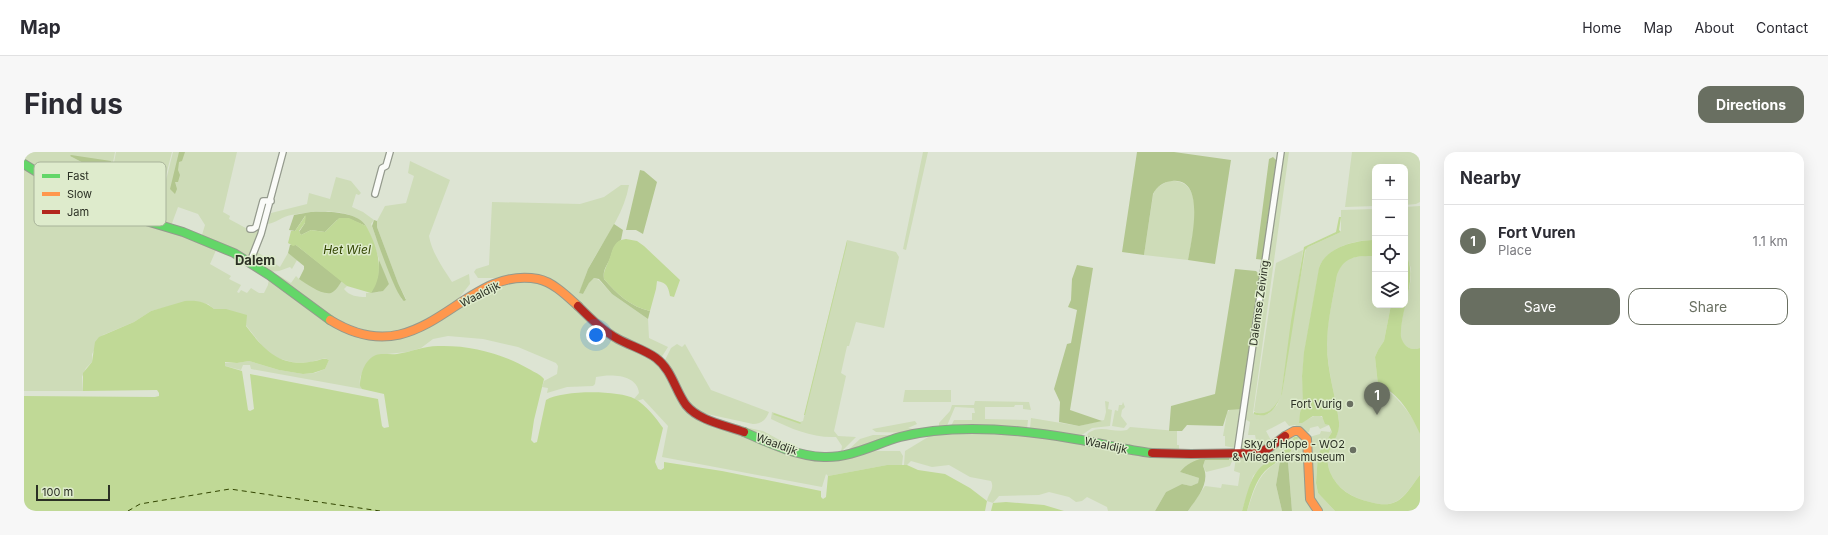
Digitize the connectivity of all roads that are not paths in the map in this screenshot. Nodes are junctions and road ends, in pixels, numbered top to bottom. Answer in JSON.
{"nodes":[{"id":1,"x":283,"y":152,"type":"edge"},
{"id":2,"x":390,"y":152,"type":"edge"},
{"id":3,"x":1281,"y":152,"type":"edge"},
{"id":4,"x":24,"y":164,"type":"edge"},
{"id":5,"x":34,"y":170,"type":"edge"},
{"id":6,"x":375,"y":194,"type":"dead end"},
{"id":7,"x":271,"y":201,"type":"junction"},
{"id":8,"x":164,"y":226,"type":"edge"},
{"id":9,"x":250,"y":228,"type":"dead end"},
{"id":10,"x":250,"y":262,"type":"junction"},
{"id":11,"x":1237,"y":454,"type":"junction"},
{"id":12,"x":1318,"y":511,"type":"edge"}],
"edges":[{"from":1,"to":7,"type":"street"},
{"from":2,"to":6,"type":"street"},
{"from":3,"to":11,"type":"street","name":"Dalemse Zeiving"},
{"from":4,"to":5,"type":"street","name":"Waaldijk"},
{"from":7,"to":9,"type":"street"},
{"from":7,"to":10,"type":"street"},
{"from":8,"to":10,"type":"street","name":"Waaldijk"},
{"from":10,"to":11,"type":"street","name":"Waaldijk"},
{"from":11,"to":12,"type":"street","name":"Waaldijk"}]}
